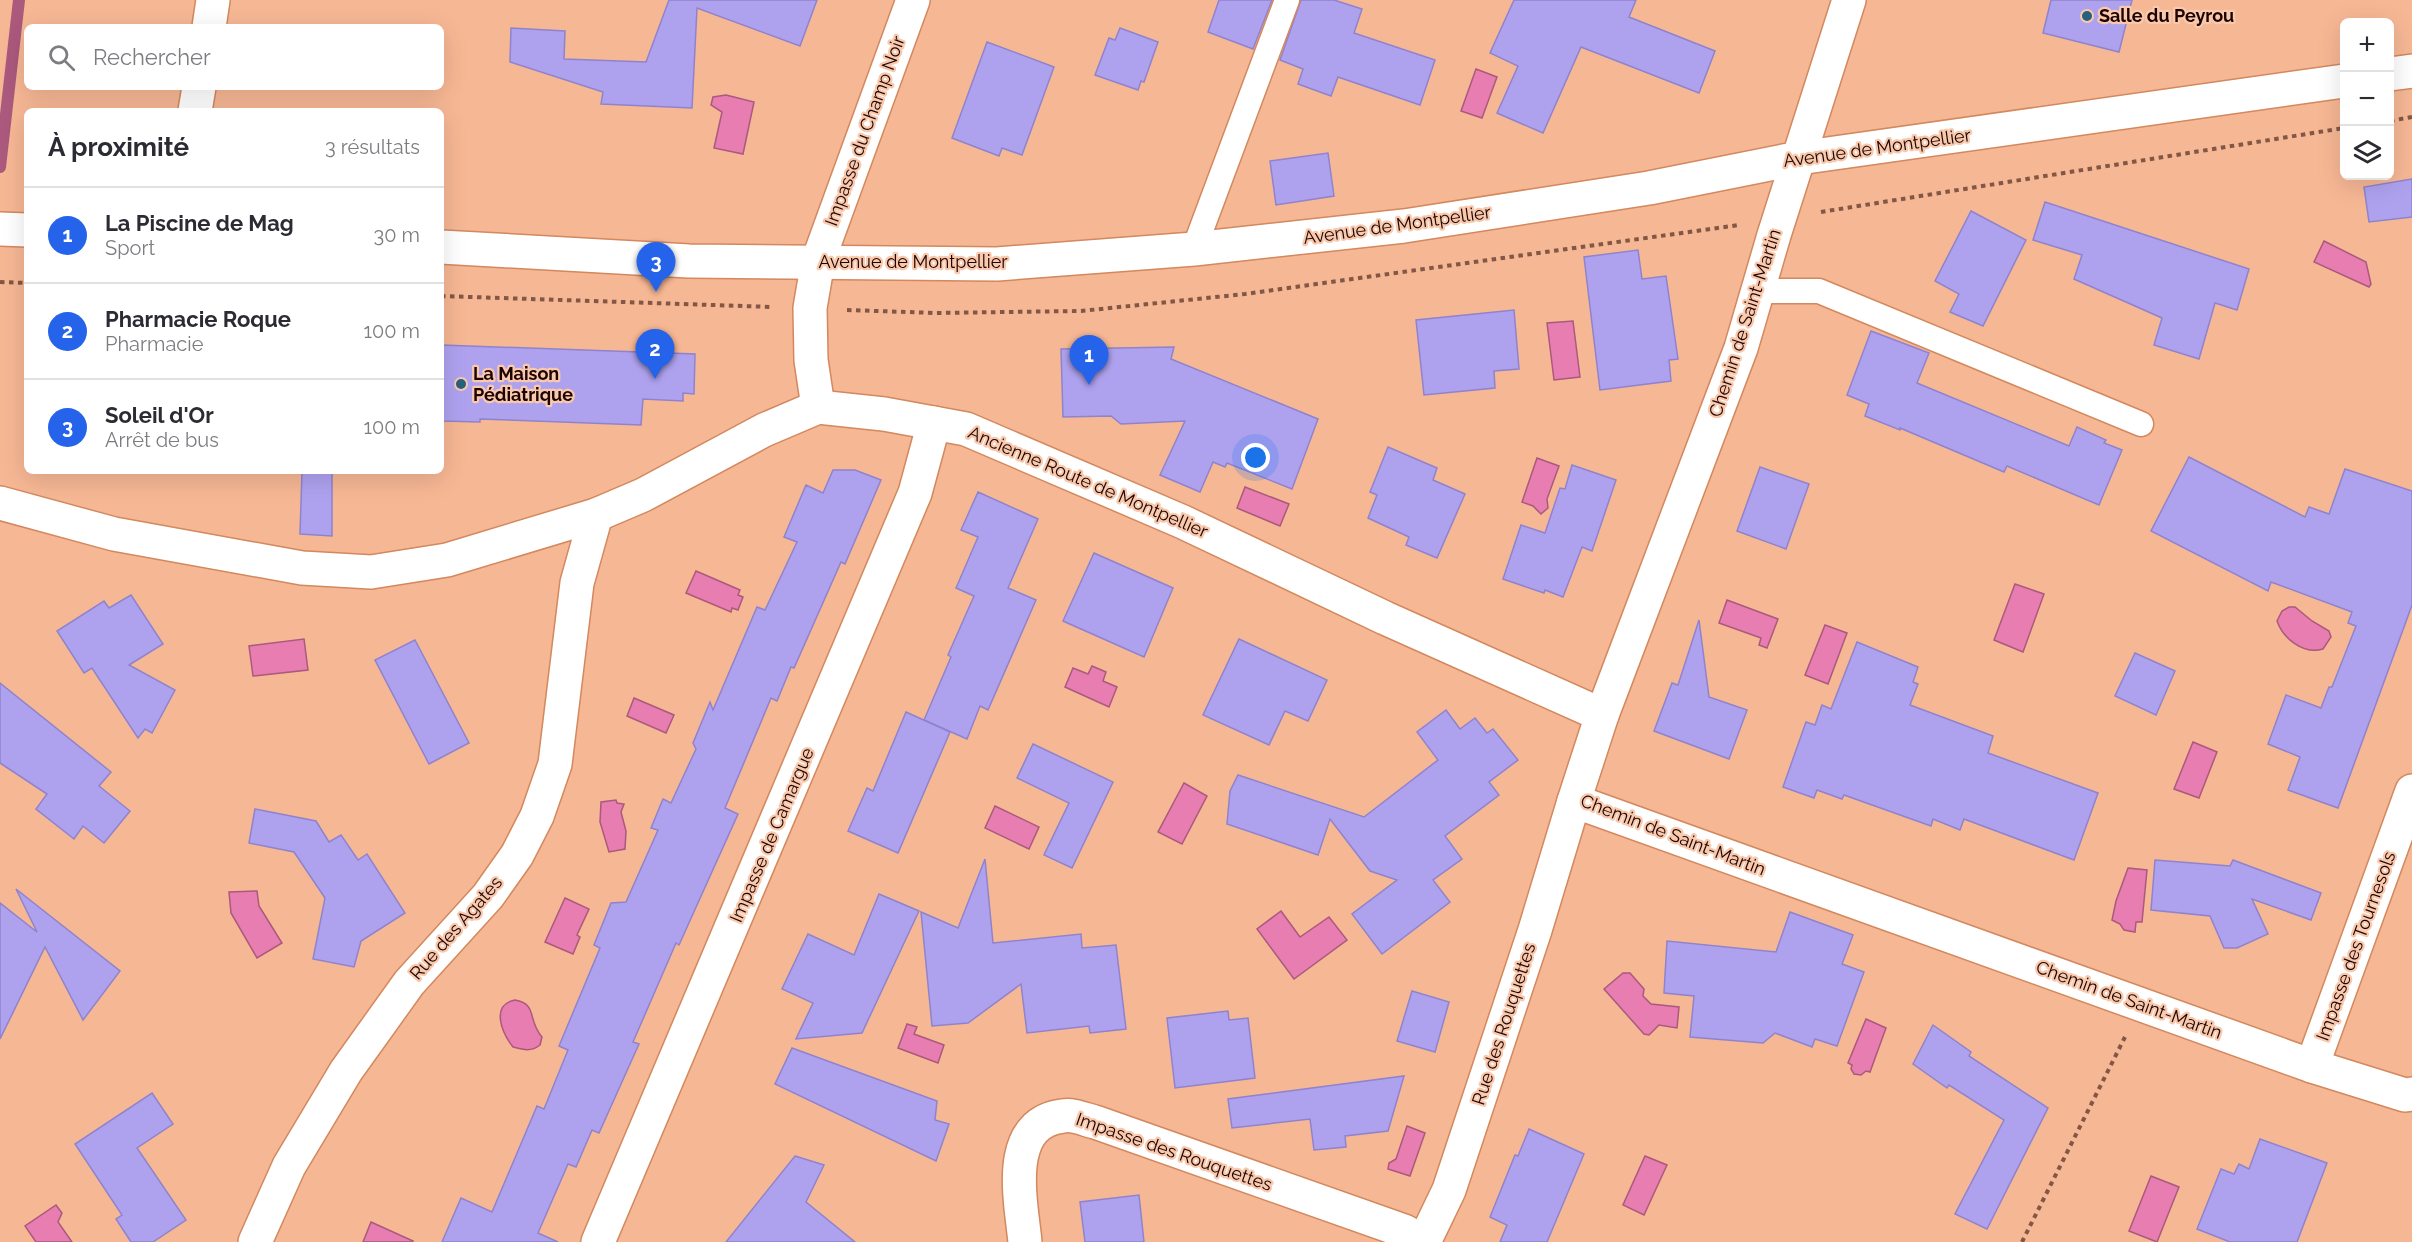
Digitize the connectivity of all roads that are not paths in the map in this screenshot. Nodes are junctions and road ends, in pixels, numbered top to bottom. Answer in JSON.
{"nodes":[{"id":1,"x":213,"y":0,"type":"edge"},
{"id":2,"x":913,"y":0,"type":"edge"},
{"id":3,"x":1287,"y":0,"type":"edge"},
{"id":4,"x":1850,"y":0,"type":"edge"},
{"id":5,"x":209,"y":24,"type":"edge"},
{"id":6,"x":2412,"y":71,"type":"edge"},
{"id":7,"x":2394,"y":73,"type":"edge"},
{"id":8,"x":2340,"y":82,"type":"edge"},
{"id":9,"x":198,"y":90,"type":"edge"},
{"id":10,"x":196,"y":108,"type":"edge"},
{"id":11,"x":1800,"y":158,"type":"junction"},
{"id":12,"x":0,"y":229,"type":"edge"},
{"id":13,"x":24,"y":230,"type":"edge"},
{"id":14,"x":444,"y":247,"type":"edge"},
{"id":15,"x":1194,"y":249,"type":"junction"},
{"id":16,"x":818,"y":261,"type":"junction"},
{"id":17,"x":1758,"y":291,"type":"junction"},
{"id":18,"x":818,"y":407,"type":"junction"},
{"id":19,"x":934,"y":423,"type":"junction"},
{"id":20,"x":2141,"y":424,"type":"dead end"},
{"id":21,"x":0,"y":503,"type":"edge"},
{"id":22,"x":596,"y":515,"type":"junction"},
{"id":23,"x":1602,"y":715,"type":"junction"},
{"id":24,"x":2412,"y":791,"type":"edge"},
{"id":25,"x":1574,"y":801,"type":"junction"},
{"id":26,"x":2312,"y":1066,"type":"junction"},
{"id":27,"x":2412,"y":1094,"type":"edge"},
{"id":28,"x":255,"y":1242,"type":"edge"},
{"id":29,"x":598,"y":1242,"type":"edge"},
{"id":30,"x":1025,"y":1242,"type":"edge"},
{"id":31,"x":1424,"y":1242,"type":"edge"}],
"edges":[{"from":1,"to":5,"type":"street"},
{"from":2,"to":16,"type":"street","name":"Impasse du Champ Noir"},
{"from":3,"to":15,"type":"lane"},
{"from":4,"to":11,"type":"street","name":"Chemin de Saint-Martin"},
{"from":6,"to":7,"type":"street"},
{"from":8,"to":11,"type":"street","name":"Avenue de Montpellier"},
{"from":9,"to":10,"type":"street"},
{"from":11,"to":15,"type":"street","name":"Avenue de Montpellier"},
{"from":11,"to":17,"type":"street","name":"Chemin de Saint-Martin"},
{"from":12,"to":13,"type":"street"},
{"from":14,"to":16,"type":"street","name":"Avenue de Montpellier"},
{"from":15,"to":16,"type":"street","name":"Avenue de Montpellier"},
{"from":16,"to":18,"type":"street","name":"Impasse du Champ Noir"},
{"from":17,"to":20,"type":"lane"},
{"from":17,"to":23,"type":"street","name":"Chemin de Saint-Martin"},
{"from":18,"to":19,"type":"street","name":"Ancienne Route de Montpellier"},
{"from":18,"to":22,"type":"street","name":"Ancienne Route de Montpellier"},
{"from":19,"to":23,"type":"street","name":"Ancienne Route de Montpellier"},
{"from":19,"to":29,"type":"street","name":"Impasse de Camargue"},
{"from":21,"to":22,"type":"street","name":"Ancienne Route de Montpellier"},
{"from":22,"to":28,"type":"street","name":"Rue des Agates"},
{"from":23,"to":25,"type":"street","name":"Chemin de Saint-Martin"},
{"from":24,"to":26,"type":"street","name":"Impasse des Tournesols"},
{"from":25,"to":26,"type":"street","name":"Chemin de Saint-Martin"},
{"from":25,"to":31,"type":"street","name":"Rue des Rouquettes"},
{"from":26,"to":27,"type":"street","name":"Chemin de Saint-Martin"},
{"from":30,"to":31,"type":"street","name":"Impasse des Rouquettes"}]}
